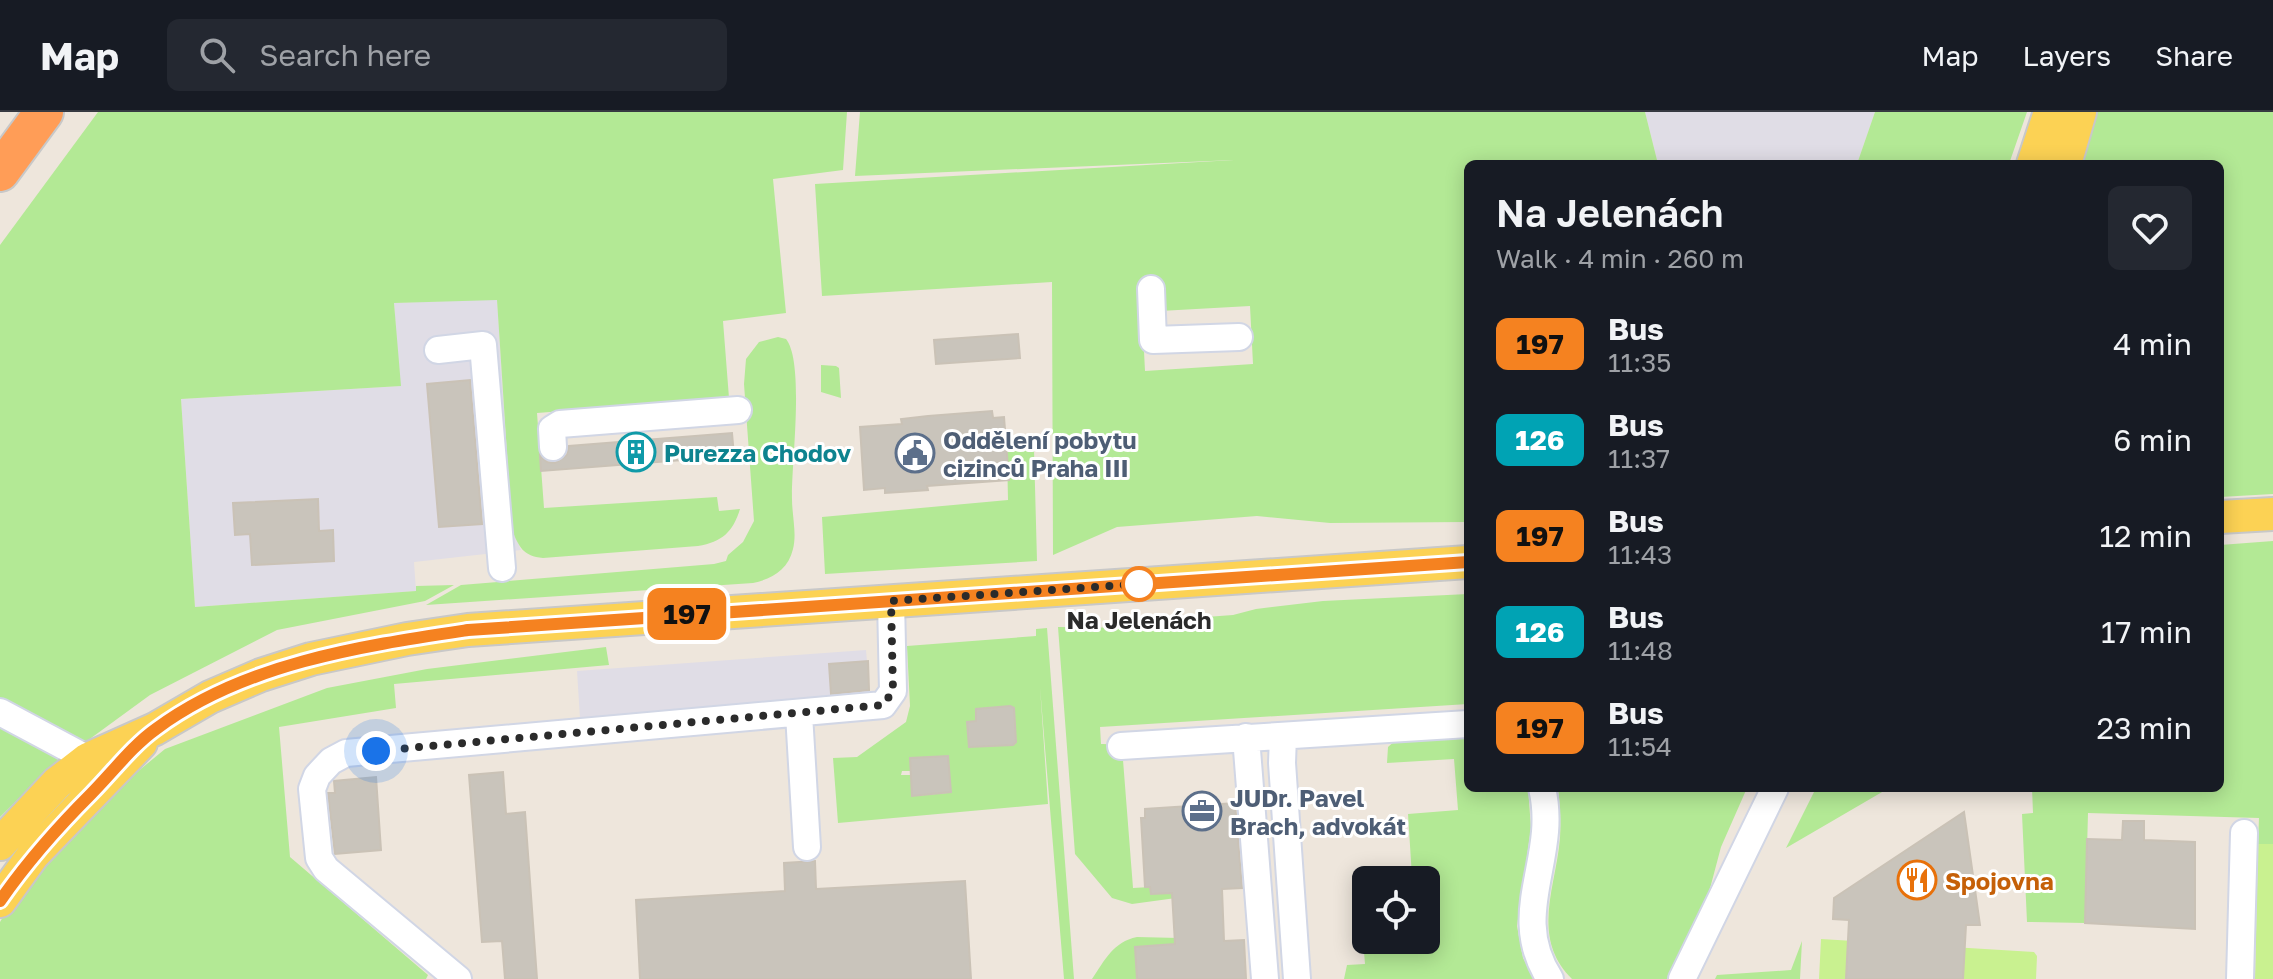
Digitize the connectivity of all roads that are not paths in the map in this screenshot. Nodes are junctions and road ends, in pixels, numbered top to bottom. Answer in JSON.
{"nodes":[{"id":1,"x":44,"y":112,"type":"edge"},
{"id":2,"x":2050,"y":112,"type":"edge"},
{"id":3,"x":2080,"y":112,"type":"edge"},
{"id":4,"x":2034,"y":160,"type":"edge"},
{"id":5,"x":2066,"y":160,"type":"edge"},
{"id":6,"x":0,"y":172,"type":"edge"},
{"id":7,"x":1151,"y":289,"type":"dead end"},
{"id":8,"x":1239,"y":337,"type":"dead end"},
{"id":9,"x":438,"y":350,"type":"dead end"},
{"id":10,"x":738,"y":410,"type":"dead end"},
{"id":11,"x":553,"y":447,"type":"dead end"},
{"id":12,"x":2273,"y":514,"type":"edge"},
{"id":13,"x":2224,"y":517,"type":"edge"},
{"id":14,"x":1464,"y":562,"type":"edge"},
{"id":15,"x":502,"y":568,"type":"dead end"},
{"id":16,"x":891,"y":601,"type":"junction"},
{"id":17,"x":0,"y":712,"type":"edge"},
{"id":18,"x":799,"y":714,"type":"junction"},
{"id":19,"x":1464,"y":724,"type":"edge"},
{"id":20,"x":155,"y":729,"type":"junction"},
{"id":21,"x":1283,"y":736,"type":"junction"},
{"id":22,"x":1246,"y":737,"type":"junction"},
{"id":23,"x":1121,"y":746,"type":"dead end"},
{"id":24,"x":88,"y":759,"type":"junction"},
{"id":25,"x":1542,"y":792,"type":"edge"},
{"id":26,"x":1773,"y":792,"type":"edge"},
{"id":27,"x":2244,"y":833,"type":"dead end"},
{"id":28,"x":0,"y":844,"type":"edge"},
{"id":29,"x":807,"y":847,"type":"dead end"},
{"id":30,"x":0,"y":901,"type":"edge"},
{"id":31,"x":458,"y":979,"type":"edge"},
{"id":32,"x":1265,"y":979,"type":"edge"},
{"id":33,"x":1297,"y":979,"type":"edge"},
{"id":34,"x":1550,"y":979,"type":"edge"},
{"id":35,"x":1682,"y":979,"type":"edge"},
{"id":36,"x":2240,"y":979,"type":"edge"}],
"edges":[{"from":1,"to":6,"type":"highway"},
{"from":2,"to":4,"type":"main road"},
{"from":3,"to":5,"type":"main road"},
{"from":7,"to":8,"type":"street"},
{"from":9,"to":15,"type":"street"},
{"from":10,"to":11,"type":"street"},
{"from":12,"to":13,"type":"main road"},
{"from":14,"to":16,"type":"main road"},
{"from":16,"to":18,"type":"street"},
{"from":16,"to":20,"type":"main road"},
{"from":17,"to":24,"type":"street"},
{"from":18,"to":29,"type":"street"},
{"from":18,"to":31,"type":"street"},
{"from":19,"to":21,"type":"street"},
{"from":20,"to":24,"type":"main road"},
{"from":20,"to":30,"type":"main road"},
{"from":21,"to":22,"type":"street"},
{"from":21,"to":33,"type":"street"},
{"from":22,"to":23,"type":"street"},
{"from":22,"to":32,"type":"street"},
{"from":24,"to":28,"type":"main road"},
{"from":25,"to":34,"type":"street"},
{"from":26,"to":35,"type":"street"},
{"from":27,"to":36,"type":"street"}]}
